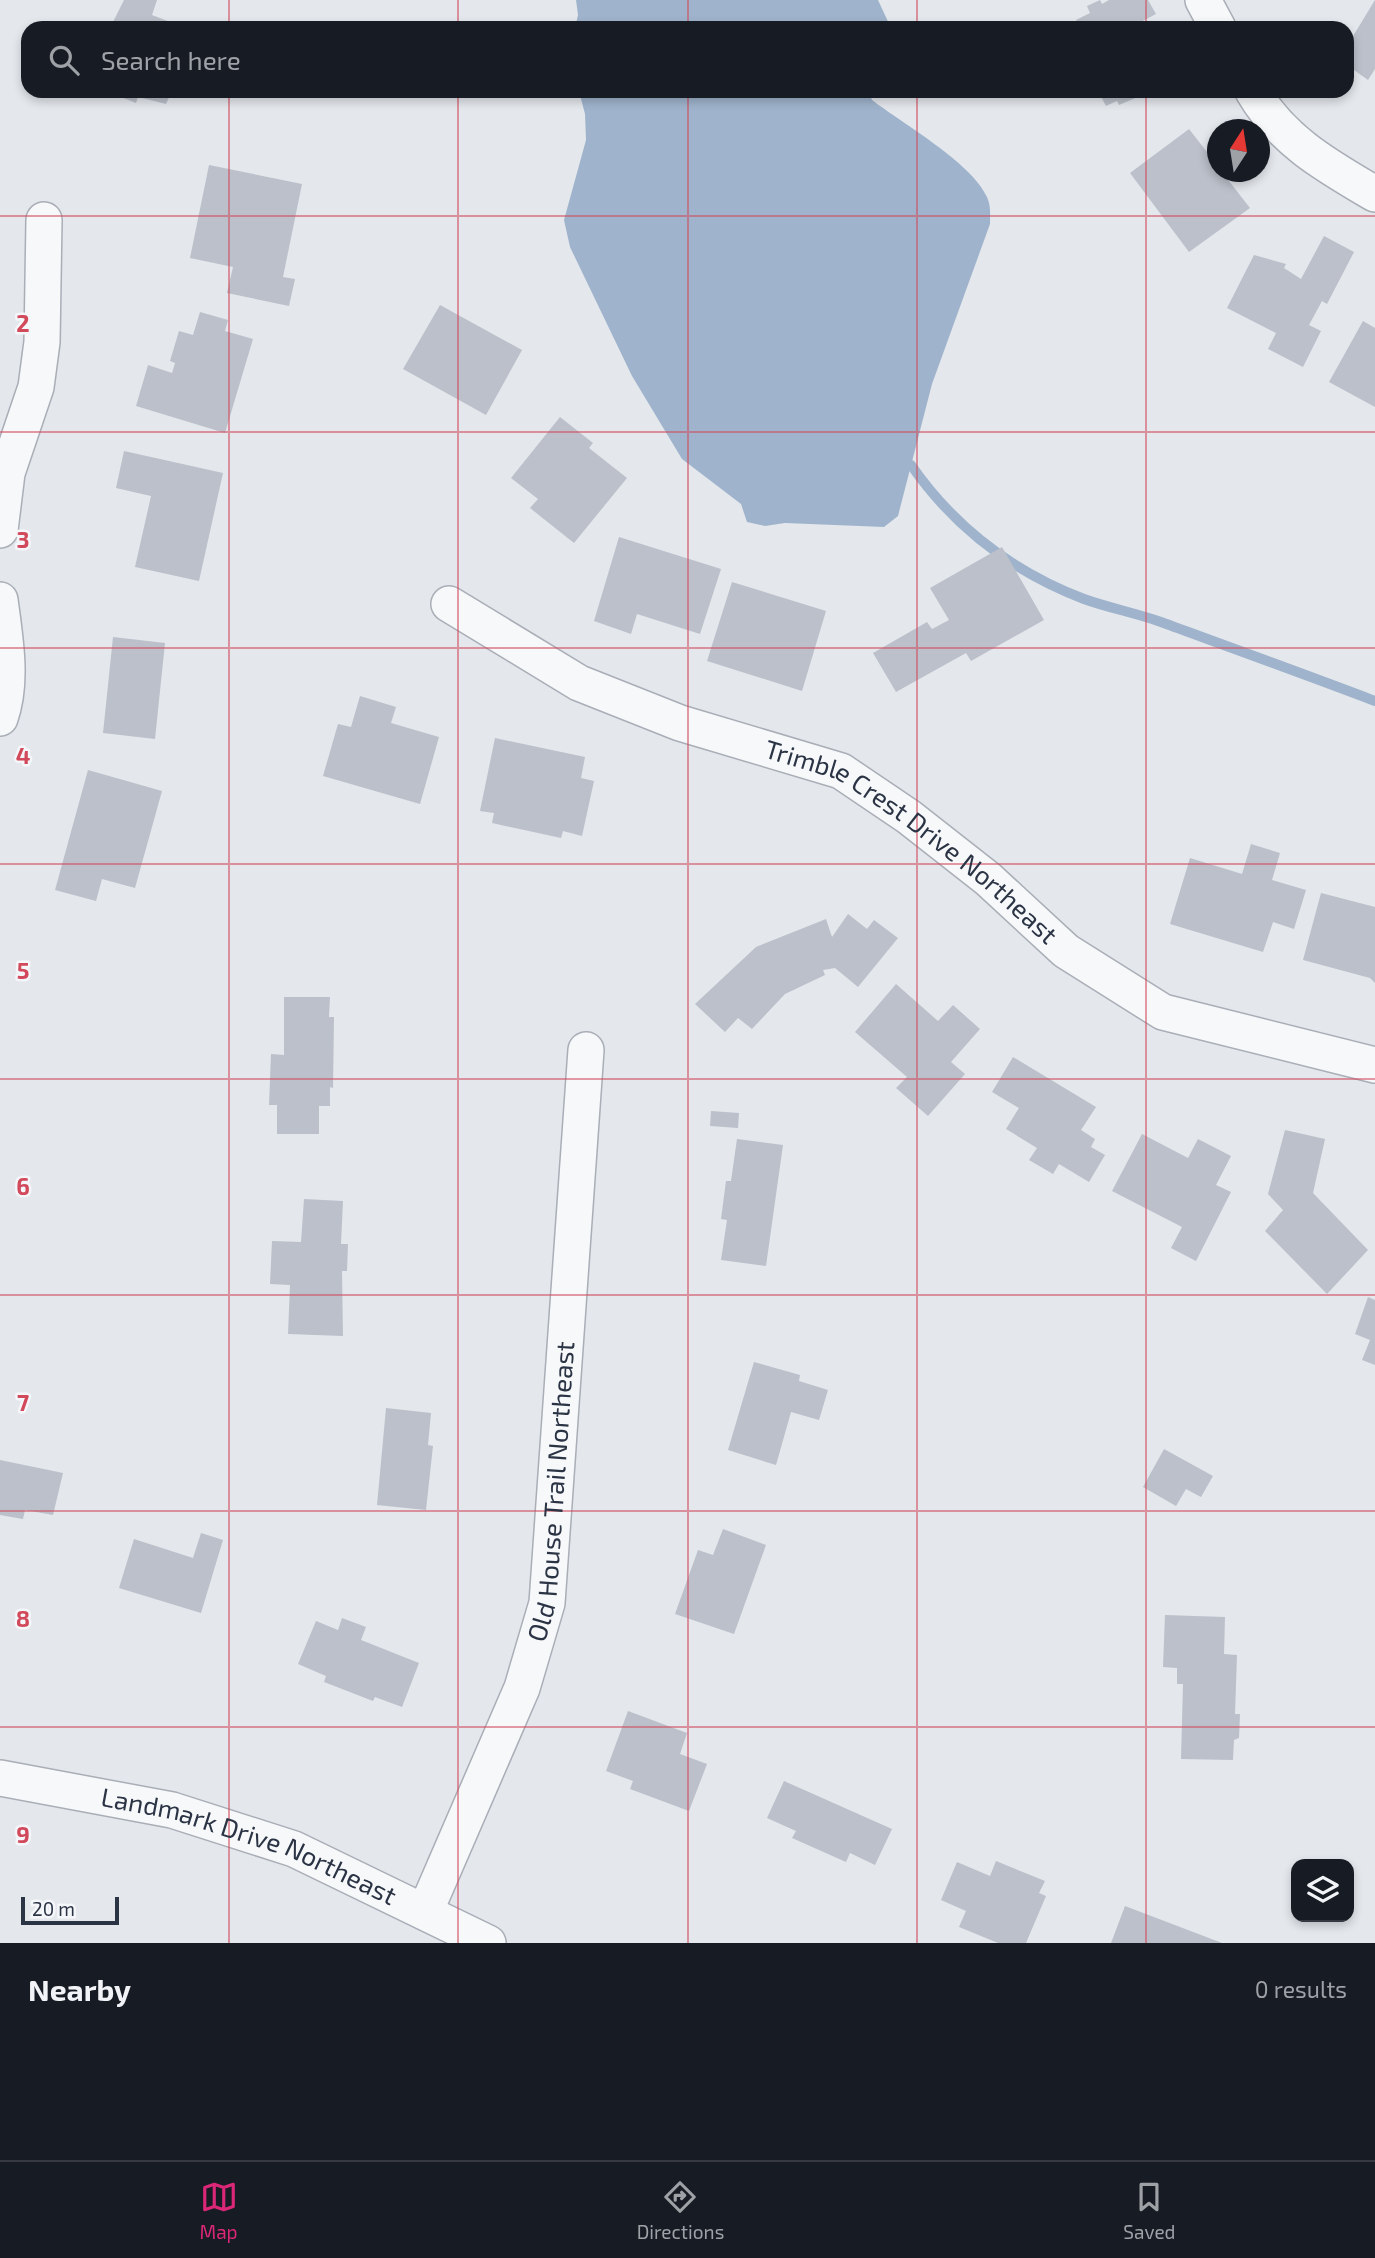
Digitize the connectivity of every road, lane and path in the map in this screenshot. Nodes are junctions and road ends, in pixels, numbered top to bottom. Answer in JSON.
{"nodes":[{"id":1,"x":1203,"y":0,"type":"edge"},
{"id":2,"x":1214,"y":21,"type":"edge"},
{"id":3,"x":1257,"y":98,"type":"edge"},
{"id":4,"x":1375,"y":194,"type":"edge"},
{"id":5,"x":44,"y":220,"type":"dead end"},
{"id":6,"x":0,"y":530,"type":"edge"},
{"id":7,"x":0,"y":600,"type":"edge"},
{"id":8,"x":449,"y":604,"type":"dead end"},
{"id":9,"x":0,"y":718,"type":"edge"},
{"id":10,"x":586,"y":1050,"type":"dead end"},
{"id":11,"x":1375,"y":1065,"type":"edge"},
{"id":12,"x":0,"y":1778,"type":"edge"},
{"id":13,"x":425,"y":1912,"type":"junction"},
{"id":14,"x":488,"y":1943,"type":"edge"}],
"edges":[{"from":1,"to":2,"type":"street"},
{"from":3,"to":4,"type":"street"},
{"from":5,"to":6,"type":"street"},
{"from":7,"to":9,"type":"street"},
{"from":8,"to":11,"type":"street","name":"Trimble Crest Drive Northeast"},
{"from":10,"to":13,"type":"street","name":"Old House Trail Northeast"},
{"from":12,"to":13,"type":"street","name":"Landmark Drive Northeast"},
{"from":13,"to":14,"type":"street","name":"Landmark Drive Northeast"}]}
